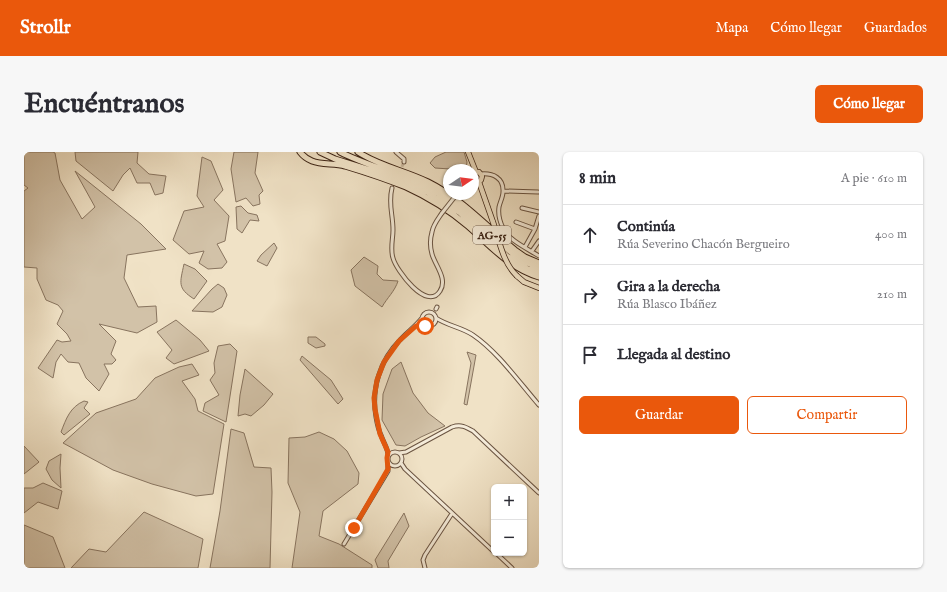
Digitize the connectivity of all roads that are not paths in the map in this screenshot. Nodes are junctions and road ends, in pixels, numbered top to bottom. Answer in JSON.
{"nodes":[{"id":1,"x":300,"y":152,"type":"edge"},
{"id":2,"x":320,"y":152,"type":"edge"},
{"id":3,"x":340,"y":152,"type":"edge"},
{"id":4,"x":358,"y":152,"type":"edge"},
{"id":5,"x":396,"y":152,"type":"edge"},
{"id":6,"x":468,"y":152,"type":"edge"},
{"id":7,"x":404,"y":162,"type":"dead end"},
{"id":8,"x":472,"y":164,"type":"edge"},
{"id":9,"x":481,"y":174,"type":"joint"},
{"id":10,"x":479,"y":181,"type":"edge"},
{"id":11,"x":479,"y":185,"type":"edge"},
{"id":12,"x":392,"y":188,"type":"dead end"},
{"id":13,"x":504,"y":191,"type":"junction"},
{"id":14,"x":539,"y":192,"type":"edge"},
{"id":15,"x":452,"y":200,"type":"edge"},
{"id":16,"x":522,"y":208,"type":"dead end"},
{"id":17,"x":539,"y":212,"type":"edge"},
{"id":18,"x":539,"y":216,"type":"edge"},
{"id":19,"x":516,"y":222,"type":"dead end"},
{"id":20,"x":535,"y":228,"type":"junction"},
{"id":21,"x":539,"y":241,"type":"edge"},
{"id":22,"x":525,"y":247,"type":"junction"},
{"id":23,"x":532,"y":251,"type":"junction"},
{"id":24,"x":539,"y":256,"type":"edge"},
{"id":25,"x":539,"y":263,"type":"edge"},
{"id":26,"x":539,"y":268,"type":"edge"},
{"id":27,"x":539,"y":273,"type":"edge"},
{"id":28,"x":539,"y":277,"type":"edge"},
{"id":29,"x":539,"y":288,"type":"edge"},
{"id":30,"x":422,"y":318,"type":"junction"},
{"id":31,"x":436,"y":318,"type":"junction"},
{"id":32,"x":436,"y":322,"type":"junction"},
{"id":33,"x":443,"y":322,"type":"junction"},
{"id":34,"x":416,"y":326,"type":"junction"},
{"id":35,"x":425,"y":326,"type":"junction"},
{"id":36,"x":539,"y":405,"type":"edge"},
{"id":37,"x":388,"y":448,"type":"junction"},
{"id":38,"x":394,"y":452,"type":"junction"},
{"id":39,"x":406,"y":452,"type":"junction"},
{"id":40,"x":399,"y":453,"type":"junction"},
{"id":41,"x":388,"y":455,"type":"junction"},
{"id":42,"x":388,"y":462,"type":"junction"},
{"id":43,"x":399,"y":463,"type":"junction"},
{"id":44,"x":388,"y":471,"type":"junction"},
{"id":45,"x":539,"y":493,"type":"edge"},
{"id":46,"x":451,"y":515,"type":"dead end"},
{"id":47,"x":344,"y":544,"type":"dead end"},
{"id":48,"x":491,"y":548,"type":"edge"},
{"id":49,"x":499,"y":556,"type":"edge"},
{"id":50,"x":425,"y":568,"type":"edge"},
{"id":51,"x":512,"y":568,"type":"edge"}],
"edges":[{"from":1,"to":28,"type":"highway"},
{"from":2,"to":27,"type":"highway","number":"AG-55"},
{"from":3,"to":26,"type":"highway","number":"AG-55"},
{"from":4,"to":25,"type":"highway"},
{"from":5,"to":7,"type":"street"},
{"from":6,"to":8,"type":"main road"},
{"from":9,"to":10,"type":"main road"},
{"from":9,"to":13,"type":"street"},
{"from":11,"to":29,"type":"main road","bridge":true},
{"from":12,"to":15,"type":"street","bridge":true},
{"from":13,"to":14,"type":"street"},
{"from":13,"to":22,"type":"street"},
{"from":16,"to":17,"type":"street"},
{"from":18,"to":20,"type":"street"},
{"from":19,"to":20,"type":"street"},
{"from":20,"to":22,"type":"street"},
{"from":21,"to":23,"type":"street"},
{"from":22,"to":23,"type":"street"},
{"from":23,"to":24,"type":"street"},
{"from":30,"to":31,"type":"street"},
{"from":30,"to":34,"type":"street"},
{"from":30,"to":35,"type":"street"},
{"from":31,"to":32,"type":"street"},
{"from":31,"to":33,"type":"street"},
{"from":32,"to":33,"type":"street"},
{"from":32,"to":35,"type":"street"},
{"from":33,"to":36,"type":"street"},
{"from":34,"to":35,"type":"street"},
{"from":34,"to":37,"type":"street"},
{"from":37,"to":38,"type":"street"},
{"from":37,"to":41,"type":"street"},
{"from":38,"to":40,"type":"street"},
{"from":38,"to":41,"type":"street"},
{"from":39,"to":40,"type":"street"},
{"from":39,"to":43,"type":"street"},
{"from":39,"to":45,"type":"street"},
{"from":40,"to":43,"type":"street"},
{"from":41,"to":42,"type":"street"},
{"from":42,"to":43,"type":"street"},
{"from":42,"to":44,"type":"street"},
{"from":43,"to":44,"type":"street"},
{"from":43,"to":48,"type":"street"},
{"from":44,"to":47,"type":"street"},
{"from":46,"to":50,"type":"street"},
{"from":49,"to":51,"type":"street"}]}
